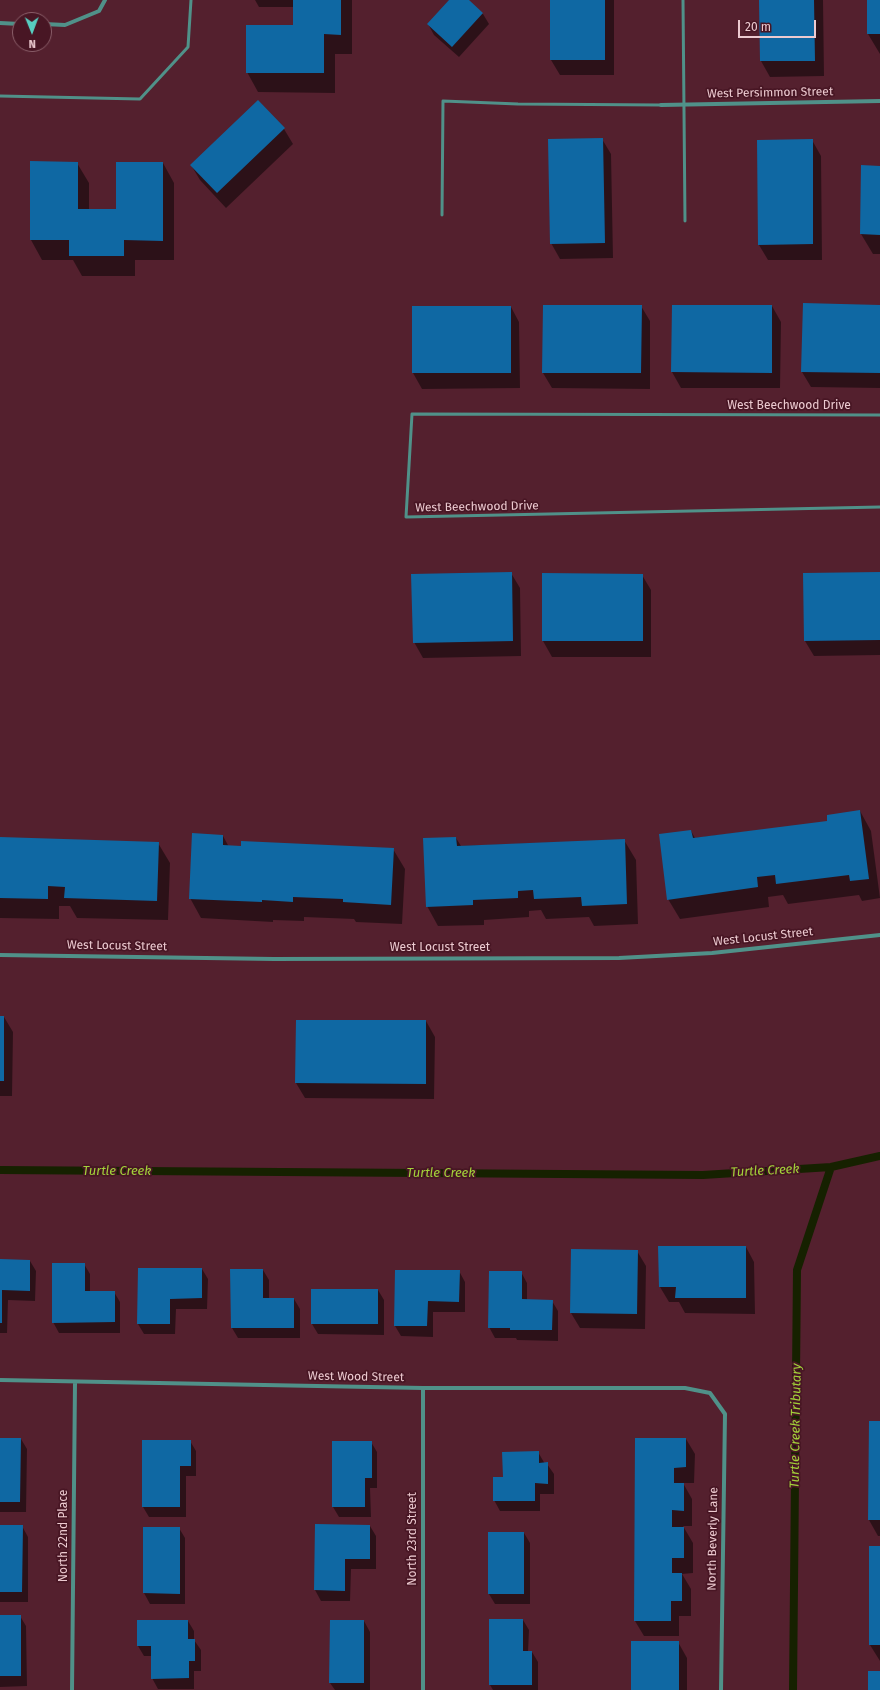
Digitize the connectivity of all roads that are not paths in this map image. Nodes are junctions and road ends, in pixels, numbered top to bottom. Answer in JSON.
{"nodes":[{"id":1,"x":104,"y":0,"type":"edge"},
{"id":2,"x":191,"y":0,"type":"edge"},
{"id":3,"x":683,"y":0,"type":"edge"},
{"id":4,"x":0,"y":23,"type":"edge"},
{"id":5,"x":12,"y":24,"type":"edge"},
{"id":6,"x":52,"y":24,"type":"edge"},
{"id":7,"x":0,"y":96,"type":"edge"},
{"id":8,"x":880,"y":101,"type":"edge"},
{"id":9,"x":684,"y":104,"type":"junction"},
{"id":10,"x":661,"y":105,"type":"joint"},
{"id":11,"x":442,"y":214,"type":"dead end"},
{"id":12,"x":685,"y":221,"type":"dead end"},
{"id":13,"x":880,"y":416,"type":"edge"},
{"id":14,"x":880,"y":507,"type":"edge"},
{"id":15,"x":880,"y":935,"type":"edge"},
{"id":16,"x":0,"y":955,"type":"edge"},
{"id":17,"x":0,"y":1380,"type":"edge"},
{"id":18,"x":75,"y":1383,"type":"junction"},
{"id":19,"x":423,"y":1388,"type":"junction"},
{"id":20,"x":710,"y":1393,"type":"joint"},
{"id":21,"x":72,"y":1690,"type":"edge"},
{"id":22,"x":423,"y":1690,"type":"edge"},
{"id":23,"x":721,"y":1690,"type":"edge"}],
"edges":[{"from":1,"to":6,"type":"street"},
{"from":2,"to":7,"type":"lane"},
{"from":3,"to":9,"type":"lane"},
{"from":4,"to":5,"type":"street"},
{"from":8,"to":9,"type":"street","name":"West Persimmon Street"},
{"from":9,"to":10,"type":"street","name":"West Persimmon Street"},
{"from":9,"to":12,"type":"lane"},
{"from":10,"to":11,"type":"lane"},
{"from":13,"to":14,"type":"lane","name":"West Beechwood Drive"},
{"from":15,"to":16,"type":"street","name":"West Locust Street"},
{"from":17,"to":18,"type":"street","name":"West Wood Street"},
{"from":18,"to":19,"type":"street","name":"West Wood Street"},
{"from":18,"to":21,"type":"street","name":"North 22nd Place"},
{"from":19,"to":20,"type":"street","name":"West Wood Street"},
{"from":19,"to":22,"type":"street","name":"North 23rd Street"},
{"from":20,"to":23,"type":"street","name":"North Beverly Lane"}]}
